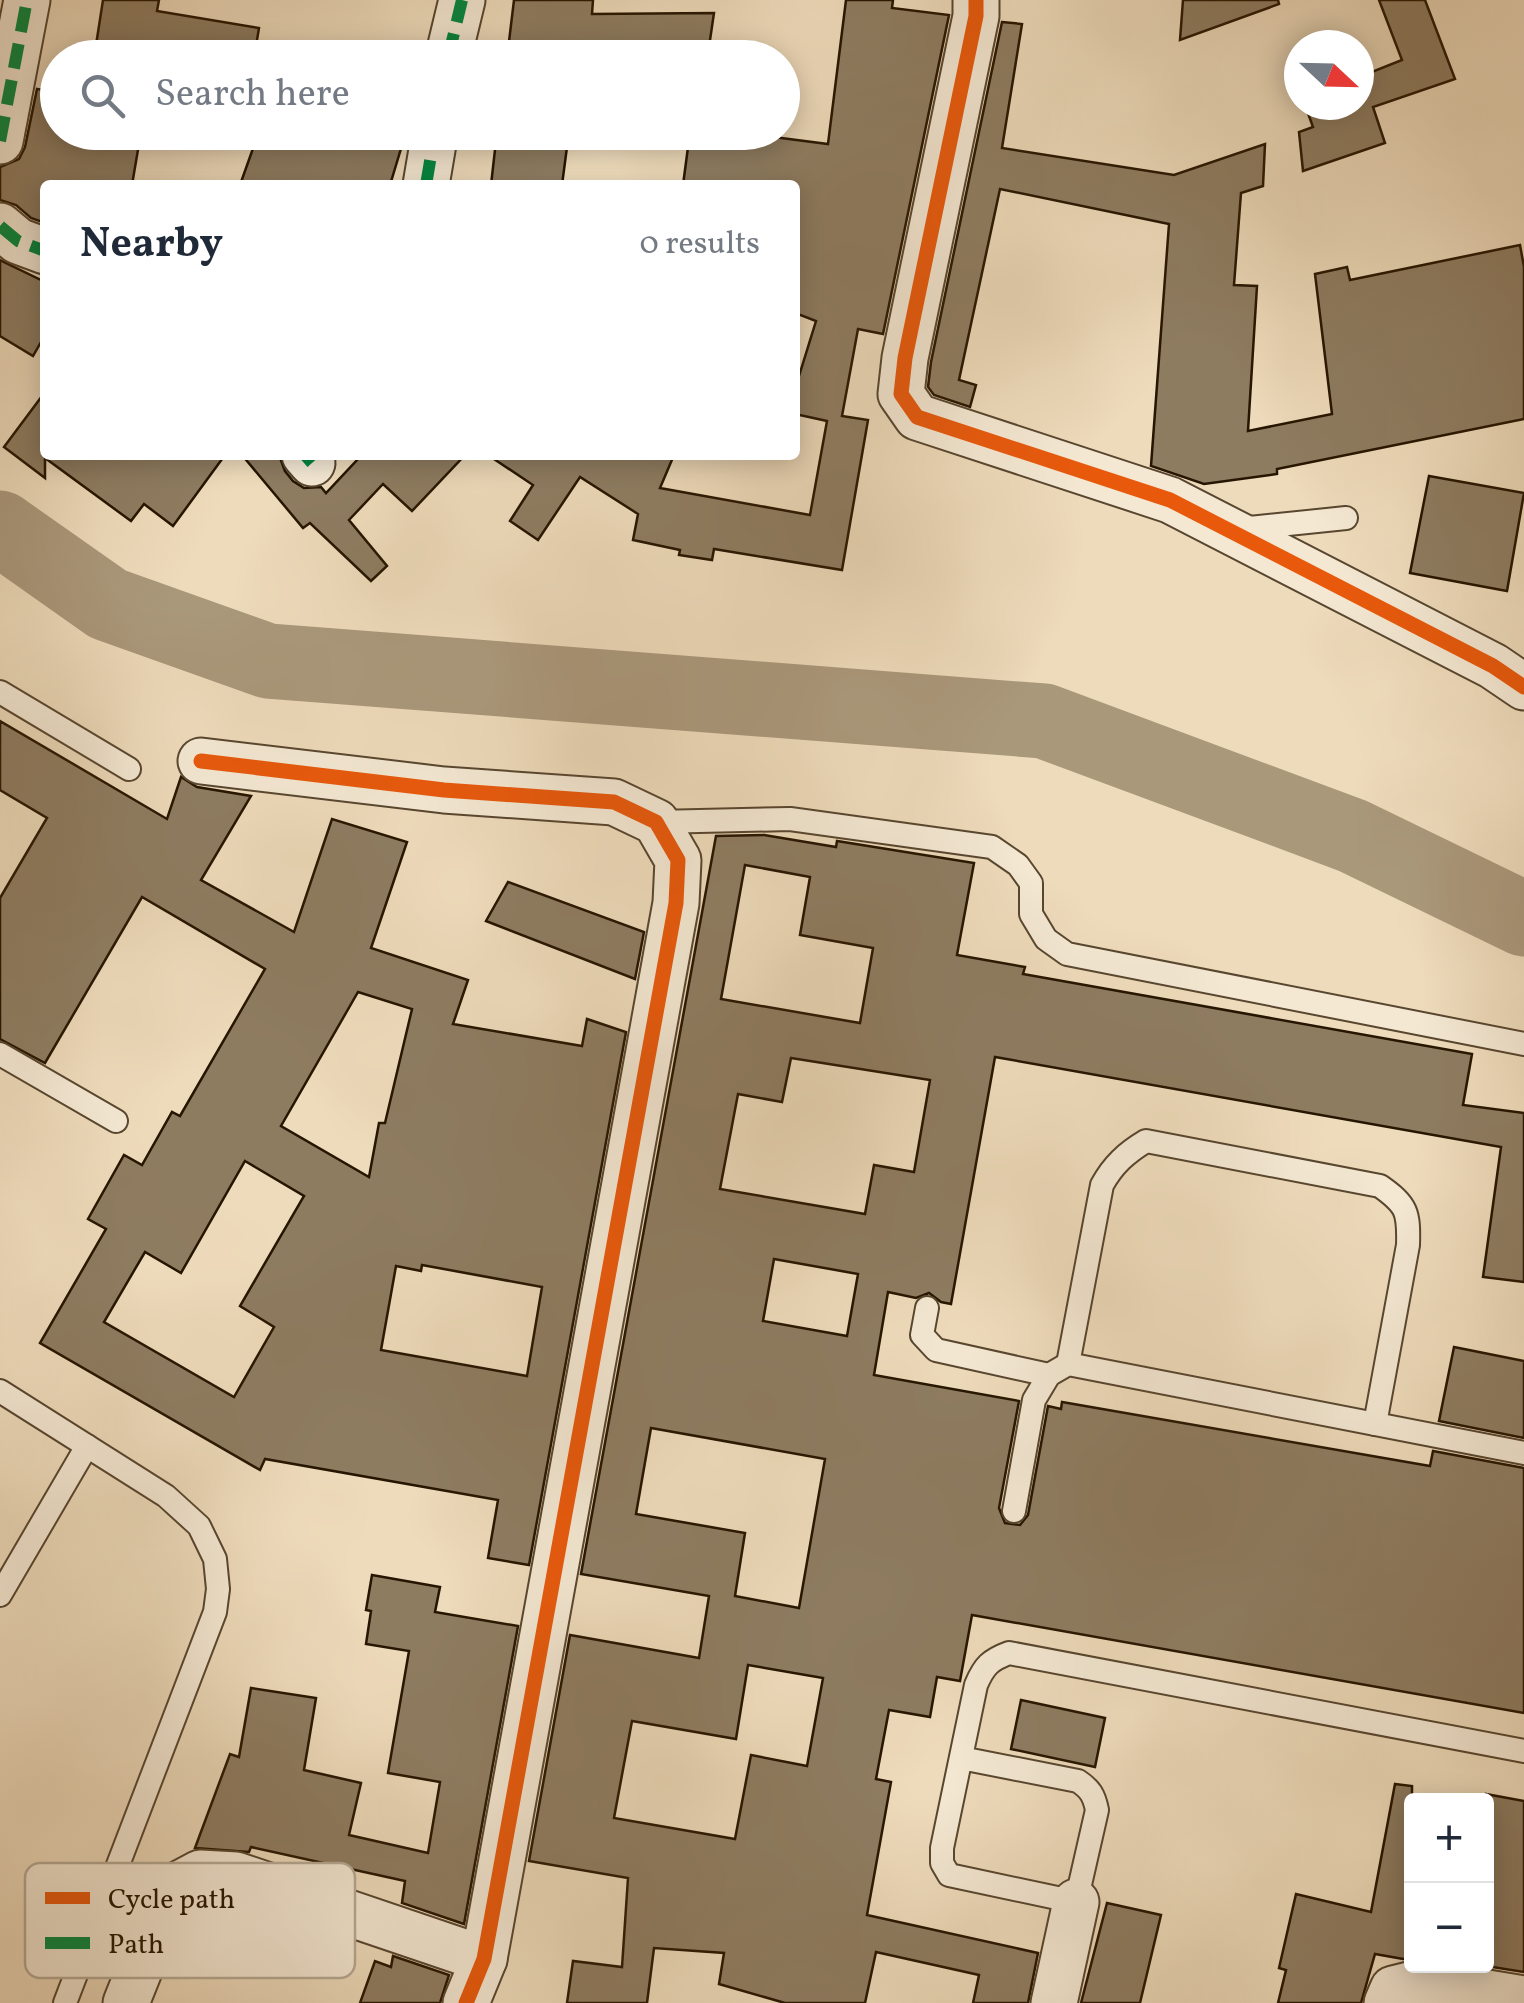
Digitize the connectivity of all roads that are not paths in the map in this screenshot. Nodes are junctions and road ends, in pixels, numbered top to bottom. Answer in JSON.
{"nodes":[{"id":1,"x":27,"y":0,"type":"edge"},
{"id":2,"x":462,"y":0,"type":"edge"},
{"id":3,"x":976,"y":0,"type":"edge"},
{"id":4,"x":452,"y":40,"type":"edge"},
{"id":5,"x":0,"y":141,"type":"edge"},
{"id":6,"x":432,"y":150,"type":"edge"},
{"id":7,"x":427,"y":180,"type":"edge"},
{"id":8,"x":0,"y":226,"type":"edge"},
{"id":9,"x":40,"y":249,"type":"edge"},
{"id":10,"x":1346,"y":518,"type":"dead end"},
{"id":11,"x":1228,"y":530,"type":"junction"},
{"id":12,"x":1524,"y":687,"type":"edge"},
{"id":13,"x":0,"y":692,"type":"edge"},
{"id":14,"x":201,"y":762,"type":"dead end"},
{"id":15,"x":129,"y":769,"type":"dead end"},
{"id":16,"x":656,"y":822,"type":"junction"},
{"id":17,"x":1524,"y":1044,"type":"edge"},
{"id":18,"x":0,"y":1054,"type":"edge"},
{"id":19,"x":116,"y":1121,"type":"dead end"},
{"id":20,"x":927,"y":1308,"type":"dead end"},
{"id":21,"x":1059,"y":1370,"type":"junction"},
{"id":22,"x":0,"y":1391,"type":"edge"},
{"id":23,"x":1376,"y":1424,"type":"junction"},
{"id":24,"x":88,"y":1446,"type":"junction"},
{"id":25,"x":1524,"y":1453,"type":"edge"},
{"id":26,"x":1014,"y":1511,"type":"dead end"},
{"id":27,"x":0,"y":1595,"type":"edge"},
{"id":28,"x":1524,"y":1751,"type":"edge"},
{"id":29,"x":961,"y":1758,"type":"junction"},
{"id":30,"x":119,"y":1863,"type":"edge"},
{"id":31,"x":1076,"y":1902,"type":"junction"},
{"id":32,"x":355,"y":1915,"type":"edge"},
{"id":33,"x":484,"y":1959,"type":"junction"},
{"id":34,"x":76,"y":1978,"type":"edge"},
{"id":35,"x":136,"y":1978,"type":"edge"},
{"id":36,"x":1524,"y":1999,"type":"edge"},
{"id":37,"x":66,"y":2003,"type":"edge"},
{"id":38,"x":126,"y":2003,"type":"edge"},
{"id":39,"x":466,"y":2003,"type":"edge"},
{"id":40,"x":1054,"y":2003,"type":"edge"},
{"id":41,"x":1387,"y":2003,"type":"edge"}],
"edges":[{"from":1,"to":5,"type":"street"},
{"from":2,"to":4,"type":"street"},
{"from":3,"to":11,"type":"street"},
{"from":6,"to":7,"type":"street"},
{"from":8,"to":9,"type":"street"},
{"from":10,"to":11,"type":"lane"},
{"from":11,"to":12,"type":"street"},
{"from":13,"to":15,"type":"lane"},
{"from":14,"to":16,"type":"street"},
{"from":16,"to":17,"type":"lane"},
{"from":16,"to":33,"type":"street"},
{"from":18,"to":19,"type":"lane"},
{"from":20,"to":21,"type":"lane"},
{"from":21,"to":23,"type":"lane"},
{"from":21,"to":23,"type":"lane"},
{"from":21,"to":26,"type":"lane"},
{"from":22,"to":24,"type":"lane"},
{"from":23,"to":25,"type":"lane"},
{"from":24,"to":27,"type":"lane"},
{"from":24,"to":30,"type":"lane"},
{"from":28,"to":29,"type":"lane"},
{"from":29,"to":31,"type":"lane"},
{"from":29,"to":31,"type":"lane"},
{"from":31,"to":40,"type":"street"},
{"from":32,"to":33,"type":"street"},
{"from":33,"to":39,"type":"street"},
{"from":34,"to":37,"type":"lane"},
{"from":35,"to":38,"type":"street"},
{"from":36,"to":41,"type":"street"}]}
